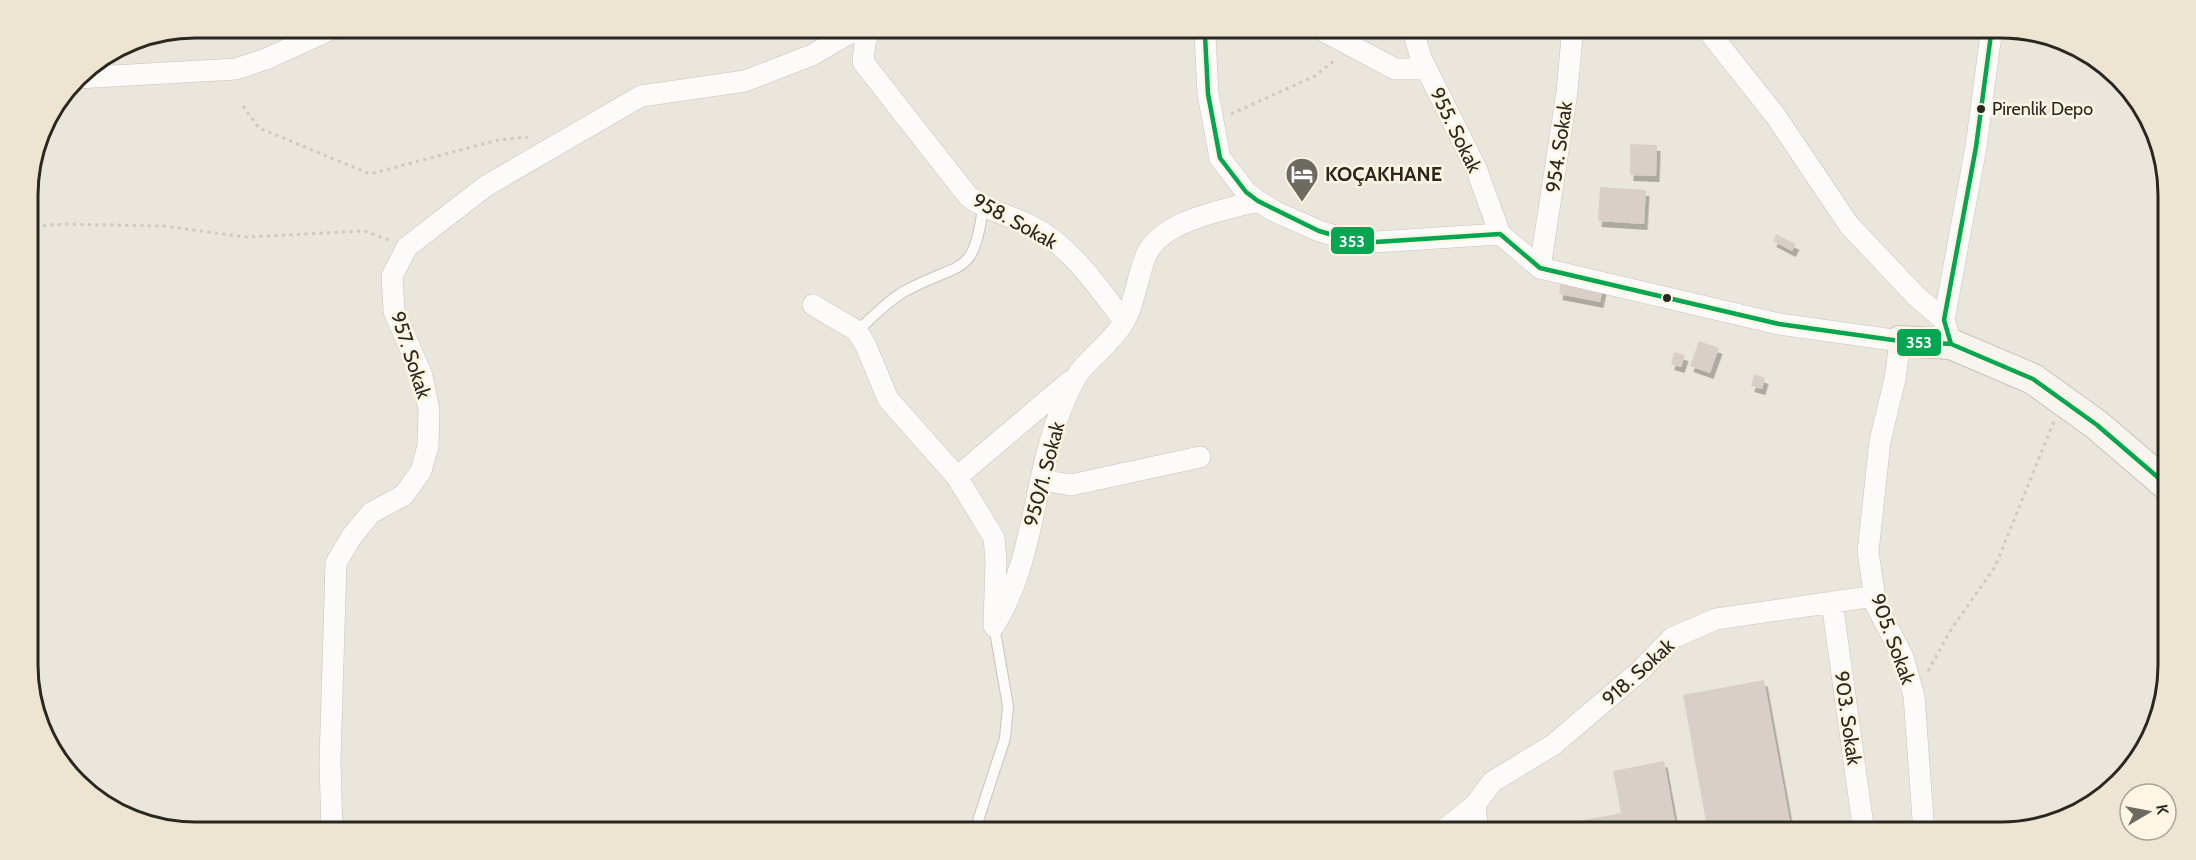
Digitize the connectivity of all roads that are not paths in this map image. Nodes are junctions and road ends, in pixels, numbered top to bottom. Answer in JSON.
{"nodes":[{"id":1,"x":313,"y":38,"type":"edge"},
{"id":2,"x":841,"y":38,"type":"edge"},
{"id":3,"x":866,"y":38,"type":"edge"},
{"id":4,"x":1205,"y":38,"type":"edge"},
{"id":5,"x":1336,"y":38,"type":"edge"},
{"id":6,"x":1416,"y":38,"type":"edge"},
{"id":7,"x":1572,"y":38,"type":"edge"},
{"id":8,"x":1714,"y":38,"type":"edge"},
{"id":9,"x":1991,"y":38,"type":"edge"},
{"id":10,"x":1426,"y":69,"type":"junction"},
{"id":11,"x":90,"y":77,"type":"edge"},
{"id":12,"x":1258,"y":201,"type":"junction"},
{"id":13,"x":983,"y":207,"type":"junction"},
{"id":14,"x":1500,"y":234,"type":"junction"},
{"id":15,"x":1540,"y":268,"type":"junction"},
{"id":16,"x":813,"y":305,"type":"dead end"},
{"id":17,"x":1124,"y":321,"type":"junction"},
{"id":18,"x":857,"y":331,"type":"junction"},
{"id":19,"x":1948,"y":332,"type":"junction"},
{"id":20,"x":1900,"y":341,"type":"junction"},
{"id":21,"x":1080,"y":371,"type":"junction"},
{"id":22,"x":1200,"y":457,"type":"dead end"},
{"id":23,"x":957,"y":477,"type":"junction"},
{"id":24,"x":2158,"y":477,"type":"edge"},
{"id":25,"x":1041,"y":480,"type":"junction"},
{"id":26,"x":1875,"y":596,"type":"junction"},
{"id":27,"x":1832,"y":602,"type":"junction"},
{"id":28,"x":994,"y":626,"type":"junction"},
{"id":29,"x":1475,"y":804,"type":"junction"},
{"id":30,"x":332,"y":822,"type":"edge"},
{"id":31,"x":978,"y":822,"type":"edge"},
{"id":32,"x":1453,"y":822,"type":"edge"},
{"id":33,"x":1477,"y":822,"type":"edge"},
{"id":34,"x":1862,"y":822,"type":"edge"},
{"id":35,"x":1923,"y":822,"type":"edge"}],
"edges":[{"from":1,"to":11,"type":"street"},
{"from":2,"to":30,"type":"street","name":"957. Sokak"},
{"from":3,"to":13,"type":"street","name":"958. Sokak"},
{"from":4,"to":12,"type":"street"},
{"from":5,"to":10,"type":"street"},
{"from":6,"to":10,"type":"street","name":"955. Sokak"},
{"from":7,"to":15,"type":"street","name":"954. Sokak"},
{"from":8,"to":19,"type":"street"},
{"from":9,"to":19,"type":"street"},
{"from":10,"to":14,"type":"street","name":"955. Sokak"},
{"from":12,"to":14,"type":"street"},
{"from":12,"to":17,"type":"street","name":"950/1. Sokak"},
{"from":13,"to":17,"type":"street","name":"958. Sokak"},
{"from":13,"to":18,"type":"lane"},
{"from":14,"to":15,"type":"street"},
{"from":15,"to":20,"type":"street"},
{"from":16,"to":18,"type":"street"},
{"from":17,"to":21,"type":"street","name":"950/1. Sokak"},
{"from":18,"to":23,"type":"street"},
{"from":19,"to":20,"type":"street"},
{"from":19,"to":24,"type":"street"},
{"from":20,"to":26,"type":"street","name":"905. Sokak"},
{"from":21,"to":23,"type":"street"},
{"from":21,"to":25,"type":"street","name":"950/1. Sokak"},
{"from":22,"to":25,"type":"street"},
{"from":23,"to":28,"type":"street"},
{"from":25,"to":28,"type":"street","name":"950/1. Sokak"},
{"from":26,"to":27,"type":"street","name":"918. Sokak"},
{"from":26,"to":35,"type":"street","name":"905. Sokak"},
{"from":27,"to":29,"type":"street","name":"918. Sokak"},
{"from":27,"to":34,"type":"street","name":"903. Sokak"},
{"from":28,"to":31,"type":"lane"},
{"from":29,"to":32,"type":"street","name":"918. Sokak"},
{"from":29,"to":33,"type":"street"}]}
